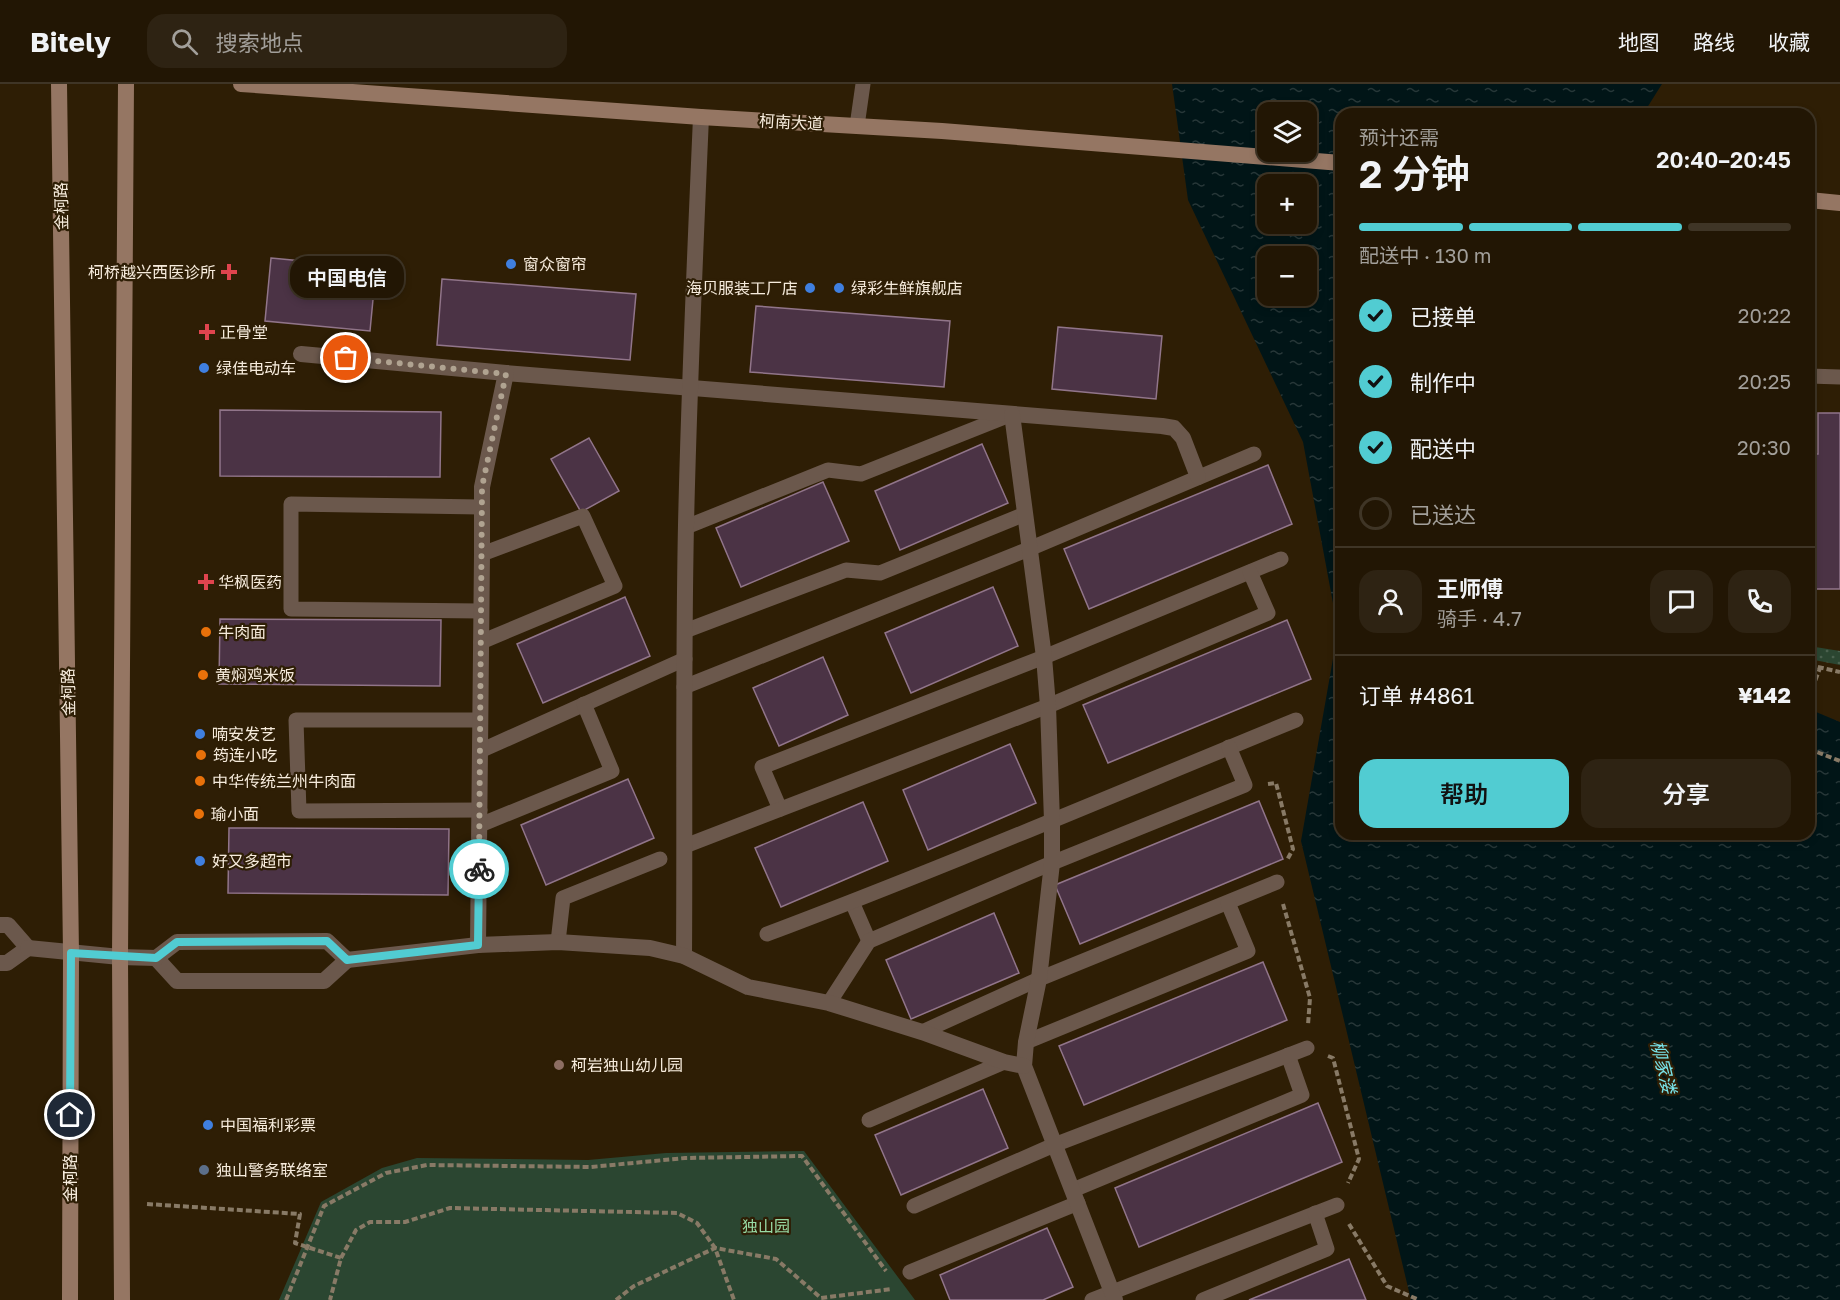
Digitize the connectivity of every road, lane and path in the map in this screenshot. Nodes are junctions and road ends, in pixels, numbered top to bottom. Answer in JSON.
{"nodes":[{"id":1,"x":59,"y":84,"type":"edge"},
{"id":2,"x":126,"y":84,"type":"edge"},
{"id":3,"x":241,"y":84,"type":"edge"},
{"id":4,"x":863,"y":84,"type":"edge"},
{"id":5,"x":701,"y":117,"type":"junction"},
{"id":6,"x":857,"y":126,"type":"junction"},
{"id":7,"x":1335,"y":163,"type":"edge"},
{"id":8,"x":1815,"y":201,"type":"edge"},
{"id":9,"x":1840,"y":203,"type":"edge"},
{"id":10,"x":301,"y":354,"type":"dead end"},
{"id":11,"x":506,"y":374,"type":"junction"},
{"id":12,"x":1815,"y":376,"type":"edge"},
{"id":13,"x":1840,"y":377,"type":"edge"},
{"id":14,"x":690,"y":388,"type":"junction"},
{"id":15,"x":1012,"y":414,"type":"junction"},
{"id":16,"x":1254,"y":454,"type":"dead end"},
{"id":17,"x":1198,"y":477,"type":"junction"},
{"id":18,"x":481,"y":507,"type":"junction"},
{"id":19,"x":1025,"y":514,"type":"junction"},
{"id":20,"x":686,"y":527,"type":"junction"},
{"id":21,"x":1029,"y":549,"type":"junction"},
{"id":22,"x":483,"y":554,"type":"junction"},
{"id":23,"x":1281,"y":559,"type":"dead end"},
{"id":24,"x":1250,"y":572,"type":"junction"},
{"id":25,"x":481,"y":611,"type":"junction"},
{"id":26,"x":686,"y":631,"type":"junction"},
{"id":27,"x":481,"y":642,"type":"junction"},
{"id":28,"x":1044,"y":657,"type":"junction"},
{"id":29,"x":685,"y":659,"type":"junction"},
{"id":30,"x":1815,"y":667,"type":"edge"},
{"id":31,"x":1820,"y":668,"type":"junction"},
{"id":32,"x":1840,"y":672,"type":"edge"},
{"id":33,"x":1815,"y":681,"type":"edge"},
{"id":34,"x":684,"y":687,"type":"junction"},
{"id":35,"x":584,"y":704,"type":"junction"},
{"id":36,"x":1048,"y":706,"type":"junction"},
{"id":37,"x":480,"y":720,"type":"junction"},
{"id":38,"x":1296,"y":720,"type":"dead end"},
{"id":39,"x":1229,"y":747,"type":"junction"},
{"id":40,"x":480,"y":751,"type":"junction"},
{"id":41,"x":1815,"y":751,"type":"edge"},
{"id":42,"x":1840,"y":761,"type":"edge"},
{"id":43,"x":780,"y":809,"type":"junction"},
{"id":44,"x":480,"y":818,"type":"junction"},
{"id":45,"x":1052,"y":821,"type":"junction"},
{"id":46,"x":685,"y":846,"type":"junction"},
{"id":47,"x":660,"y":859,"type":"dead end"},
{"id":48,"x":1052,"y":863,"type":"junction"},
{"id":49,"x":1277,"y":882,"type":"dead end"},
{"id":50,"x":852,"y":902,"type":"junction"},
{"id":51,"x":1228,"y":903,"type":"junction"},
{"id":52,"x":0,"y":925,"type":"edge"},
{"id":53,"x":767,"y":934,"type":"dead end"},
{"id":54,"x":869,"y":941,"type":"junction"},
{"id":55,"x":558,"y":942,"type":"junction"},
{"id":56,"x":478,"y":945,"type":"junction"},
{"id":57,"x":28,"y":948,"type":"junction"},
{"id":58,"x":71,"y":953,"type":"junction"},
{"id":59,"x":684,"y":956,"type":"junction"},
{"id":60,"x":120,"y":957,"type":"junction"},
{"id":61,"x":156,"y":958,"type":"junction"},
{"id":62,"x":347,"y":960,"type":"junction"},
{"id":63,"x":0,"y":963,"type":"edge"},
{"id":64,"x":1038,"y":979,"type":"junction"},
{"id":65,"x":829,"y":1004,"type":"junction"},
{"id":66,"x":922,"y":1032,"type":"junction"},
{"id":67,"x":1026,"y":1042,"type":"junction"},
{"id":68,"x":1307,"y":1048,"type":"dead end"},
{"id":69,"x":1288,"y":1055,"type":"junction"},
{"id":70,"x":1004,"y":1062,"type":"junction"},
{"id":71,"x":1024,"y":1066,"type":"junction"},
{"id":72,"x":869,"y":1120,"type":"dead end"},
{"id":73,"x":1054,"y":1145,"type":"junction"},
{"id":74,"x":1075,"y":1197,"type":"junction"},
{"id":75,"x":120,"y":1203,"type":"junction"},
{"id":76,"x":1337,"y":1205,"type":"dead end"},
{"id":77,"x":914,"y":1206,"type":"dead end"},
{"id":78,"x":1315,"y":1213,"type":"junction"},
{"id":79,"x":308,"y":1247,"type":"junction"},
{"id":80,"x":715,"y":1248,"type":"junction"},
{"id":81,"x":341,"y":1258,"type":"junction"},
{"id":82,"x":910,"y":1272,"type":"joint"},
{"id":83,"x":1387,"y":1286,"type":"dead end"},
{"id":84,"x":899,"y":1288,"type":"junction"},
{"id":85,"x":1114,"y":1296,"type":"edge"},
{"id":86,"x":70,"y":1300,"type":"edge"},
{"id":87,"x":122,"y":1300,"type":"edge"},
{"id":88,"x":286,"y":1300,"type":"edge"},
{"id":89,"x":330,"y":1300,"type":"edge"},
{"id":90,"x":616,"y":1300,"type":"edge"},
{"id":91,"x":734,"y":1300,"type":"edge"},
{"id":92,"x":1092,"y":1300,"type":"edge"},
{"id":93,"x":1203,"y":1300,"type":"edge"},
{"id":94,"x":1419,"y":1300,"type":"edge"}],
"edges":[{"from":1,"to":58,"type":"main road","name":"金柯路"},
{"from":2,"to":60,"type":"main road"},
{"from":3,"to":5,"type":"main road","name":"柯南大道"},
{"from":4,"to":6,"type":"lane"},
{"from":5,"to":6,"type":"main road","name":"柯南大道"},
{"from":5,"to":14,"type":"street"},
{"from":6,"to":7,"type":"main road","name":"柯南大道"},
{"from":8,"to":9,"type":"main road"},
{"from":10,"to":11,"type":"street"},
{"from":11,"to":14,"type":"street"},
{"from":11,"to":18,"type":"street"},
{"from":12,"to":13,"type":"lane"},
{"from":14,"to":15,"type":"street"},
{"from":14,"to":20,"type":"street"},
{"from":15,"to":17,"type":"street"},
{"from":15,"to":19,"type":"street"},
{"from":15,"to":20,"type":"lane"},
{"from":16,"to":17,"type":"lane"},
{"from":17,"to":21,"type":"lane"},
{"from":18,"to":22,"type":"street"},
{"from":18,"to":25,"type":"lane"},
{"from":19,"to":21,"type":"street"},
{"from":19,"to":26,"type":"lane"},
{"from":20,"to":26,"type":"street"},
{"from":21,"to":28,"type":"street"},
{"from":21,"to":34,"type":"lane"},
{"from":22,"to":25,"type":"street"},
{"from":22,"to":27,"type":"lane"},
{"from":23,"to":24,"type":"lane"},
{"from":24,"to":28,"type":"lane"},
{"from":24,"to":36,"type":"lane"},
{"from":25,"to":27,"type":"street"},
{"from":26,"to":29,"type":"street"},
{"from":27,"to":37,"type":"street"},
{"from":28,"to":36,"type":"street"},
{"from":28,"to":43,"type":"lane"},
{"from":29,"to":34,"type":"street"},
{"from":29,"to":35,"type":"lane"},
{"from":30,"to":31,"type":"path"},
{"from":31,"to":32,"type":"path"},
{"from":31,"to":33,"type":"path"},
{"from":34,"to":46,"type":"street"},
{"from":35,"to":40,"type":"lane"},
{"from":35,"to":44,"type":"lane"},
{"from":36,"to":43,"type":"lane"},
{"from":36,"to":45,"type":"street"},
{"from":37,"to":40,"type":"street"},
{"from":37,"to":44,"type":"lane"},
{"from":38,"to":39,"type":"lane"},
{"from":39,"to":45,"type":"lane"},
{"from":39,"to":48,"type":"lane"},
{"from":40,"to":44,"type":"street"},
{"from":41,"to":42,"type":"path"},
{"from":43,"to":46,"type":"lane"},
{"from":44,"to":56,"type":"street"},
{"from":45,"to":48,"type":"street"},
{"from":45,"to":50,"type":"lane"},
{"from":46,"to":59,"type":"street"},
{"from":47,"to":55,"type":"lane"},
{"from":48,"to":54,"type":"lane"},
{"from":48,"to":64,"type":"street"},
{"from":49,"to":51,"type":"lane"},
{"from":50,"to":53,"type":"lane"},
{"from":50,"to":54,"type":"lane"},
{"from":51,"to":64,"type":"lane"},
{"from":51,"to":67,"type":"lane"},
{"from":52,"to":57,"type":"street"},
{"from":54,"to":65,"type":"lane"},
{"from":55,"to":56,"type":"street"},
{"from":55,"to":59,"type":"street"},
{"from":56,"to":62,"type":"street"},
{"from":57,"to":58,"type":"street"},
{"from":57,"to":63,"type":"street"},
{"from":58,"to":60,"type":"street"},
{"from":58,"to":86,"type":"main road","name":"金柯路"},
{"from":59,"to":65,"type":"street"},
{"from":60,"to":61,"type":"street"},
{"from":60,"to":75,"type":"main road"},
{"from":61,"to":62,"type":"street"},
{"from":61,"to":62,"type":"street"},
{"from":64,"to":66,"type":"lane"},
{"from":64,"to":67,"type":"street"},
{"from":65,"to":66,"type":"street"},
{"from":66,"to":70,"type":"street"},
{"from":67,"to":71,"type":"street"},
{"from":68,"to":69,"type":"lane"},
{"from":69,"to":73,"type":"lane"},
{"from":69,"to":74,"type":"lane"},
{"from":70,"to":71,"type":"street"},
{"from":70,"to":72,"type":"lane"},
{"from":71,"to":73,"type":"street"},
{"from":73,"to":74,"type":"street"},
{"from":73,"to":77,"type":"lane"},
{"from":74,"to":82,"type":"lane"},
{"from":74,"to":85,"type":"street"},
{"from":75,"to":79,"type":"path"},
{"from":75,"to":87,"type":"main road"},
{"from":76,"to":78,"type":"lane"},
{"from":78,"to":85,"type":"lane"},
{"from":78,"to":93,"type":"lane"},
{"from":79,"to":81,"type":"path"},
{"from":79,"to":84,"type":"path"},
{"from":79,"to":88,"type":"path"},
{"from":80,"to":81,"type":"path"},
{"from":80,"to":84,"type":"path"},
{"from":80,"to":90,"type":"path"},
{"from":80,"to":91,"type":"path"},
{"from":81,"to":89,"type":"path"},
{"from":82,"to":84,"type":"path"},
{"from":83,"to":94,"type":"path"},
{"from":85,"to":92,"type":"lane"}]}
